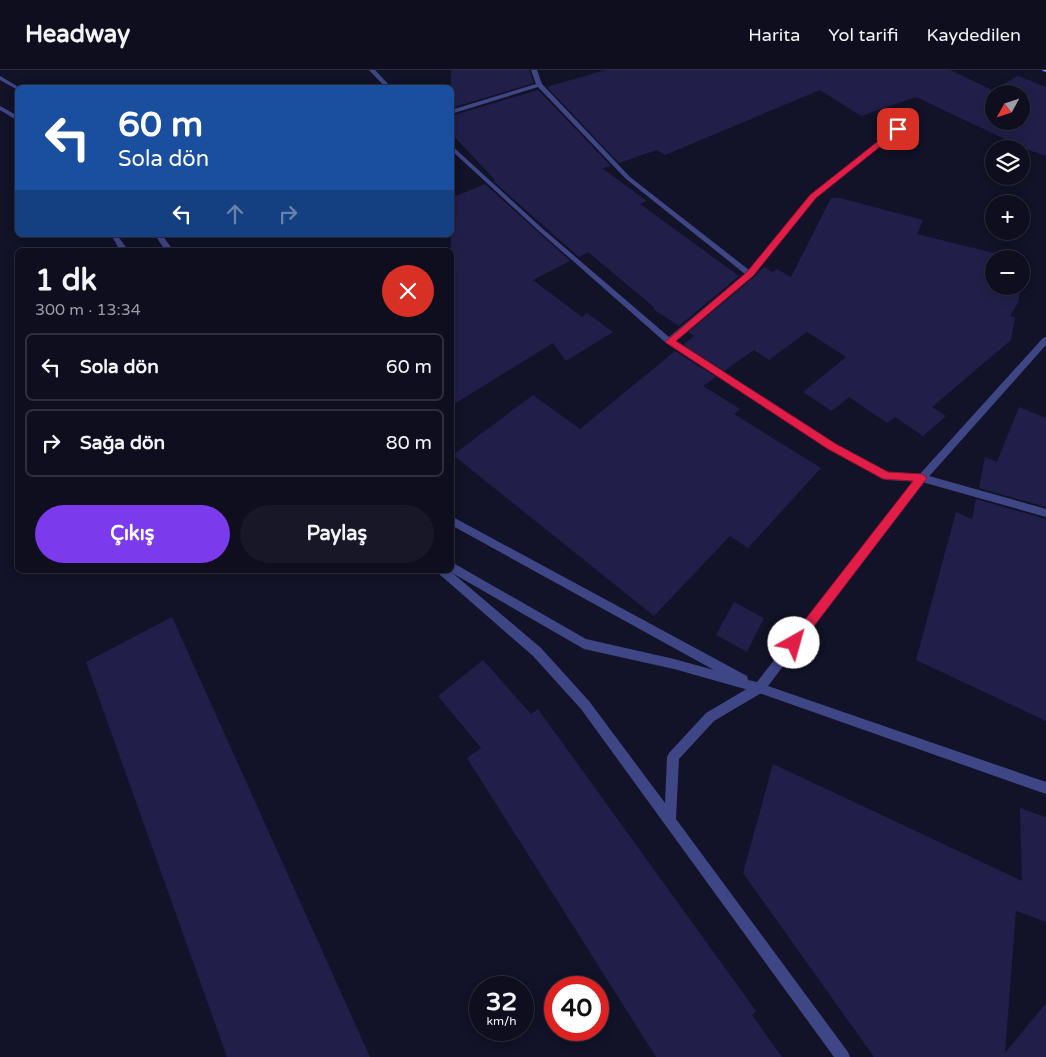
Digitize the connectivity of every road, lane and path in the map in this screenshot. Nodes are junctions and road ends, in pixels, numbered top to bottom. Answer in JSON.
{"nodes":[{"id":1,"x":372,"y":70,"type":"edge"},
{"id":2,"x":534,"y":70,"type":"edge"},
{"id":3,"x":0,"y":78,"type":"edge"},
{"id":4,"x":387,"y":85,"type":"edge"},
{"id":5,"x":539,"y":85,"type":"junction"},
{"id":6,"x":15,"y":86,"type":"edge"},
{"id":7,"x":0,"y":108,"type":"edge"},
{"id":8,"x":454,"y":111,"type":"edge"},
{"id":9,"x":15,"y":117,"type":"edge"},
{"id":10,"x":913,"y":118,"type":"dead end"},
{"id":11,"x":454,"y":150,"type":"edge"},
{"id":12,"x":115,"y":237,"type":"edge"},
{"id":13,"x":160,"y":237,"type":"edge"},
{"id":14,"x":123,"y":248,"type":"edge"},
{"id":15,"x":168,"y":248,"type":"edge"},
{"id":16,"x":750,"y":274,"type":"junction"},
{"id":17,"x":1046,"y":340,"type":"edge"},
{"id":18,"x":670,"y":342,"type":"junction"},
{"id":19,"x":922,"y":478,"type":"junction"},
{"id":20,"x":1046,"y":513,"type":"edge"},
{"id":21,"x":454,"y":522,"type":"edge"},
{"id":22,"x":454,"y":568,"type":"edge"},
{"id":23,"x":445,"y":573,"type":"edge"},
{"id":24,"x":759,"y":688,"type":"junction"},
{"id":25,"x":1046,"y":788,"type":"edge"},
{"id":26,"x":670,"y":821,"type":"junction"},
{"id":27,"x":843,"y":1057,"type":"edge"}],
"edges":[{"from":1,"to":4,"type":"street"},
{"from":2,"to":5,"type":"street"},
{"from":3,"to":6,"type":"street"},
{"from":5,"to":8,"type":"street"},
{"from":5,"to":16,"type":"street"},
{"from":7,"to":9,"type":"street"},
{"from":10,"to":16,"type":"street"},
{"from":11,"to":18,"type":"street"},
{"from":12,"to":14,"type":"street"},
{"from":13,"to":15,"type":"street"},
{"from":16,"to":18,"type":"street"},
{"from":17,"to":19,"type":"street"},
{"from":18,"to":19,"type":"street"},
{"from":19,"to":20,"type":"street"},
{"from":19,"to":24,"type":"street"},
{"from":21,"to":24,"type":"street"},
{"from":22,"to":24,"type":"street"},
{"from":23,"to":26,"type":"street"},
{"from":24,"to":25,"type":"street"},
{"from":24,"to":26,"type":"street"},
{"from":26,"to":27,"type":"street"}]}
